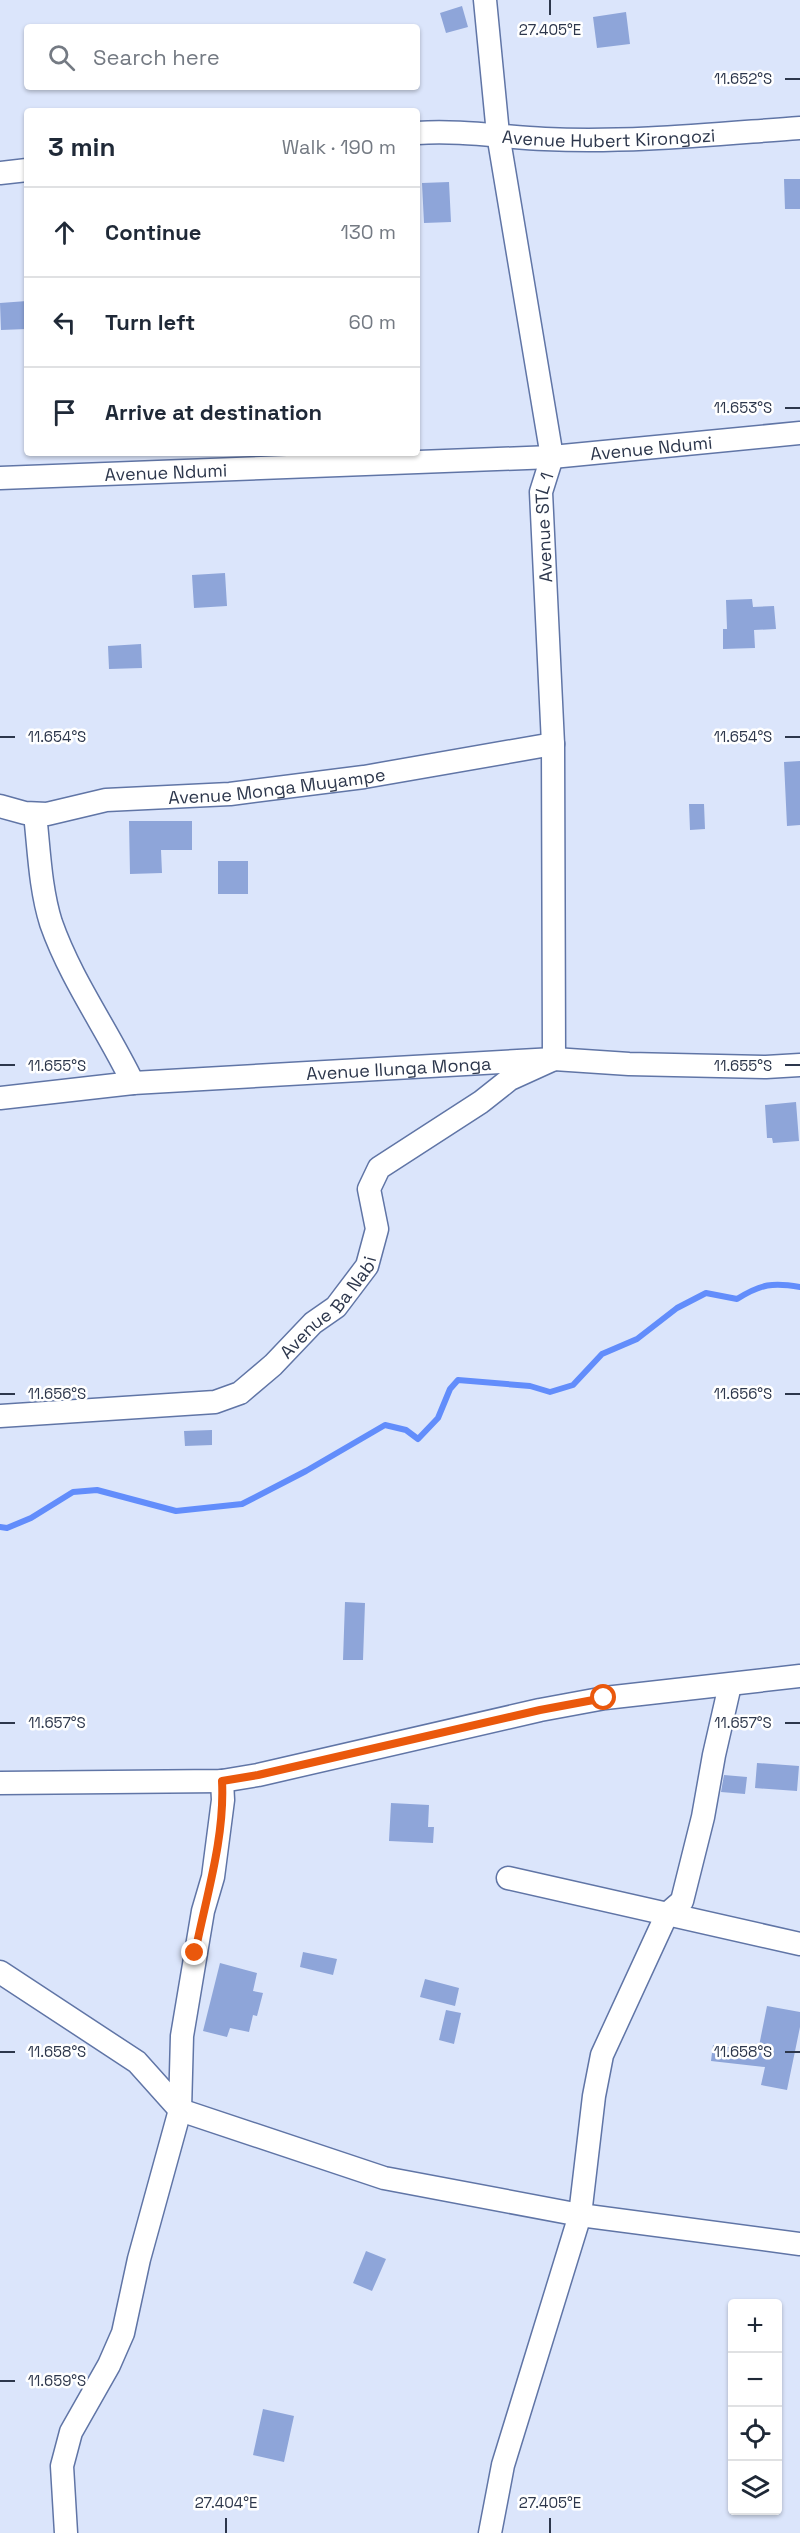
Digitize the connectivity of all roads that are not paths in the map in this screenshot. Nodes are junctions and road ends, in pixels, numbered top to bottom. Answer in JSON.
{"nodes":[{"id":1,"x":485,"y":0,"type":"edge"},
{"id":2,"x":800,"y":128,"type":"edge"},
{"id":3,"x":420,"y":133,"type":"edge"},
{"id":4,"x":498,"y":134,"type":"junction"},
{"id":5,"x":24,"y":170,"type":"edge"},
{"id":6,"x":0,"y":172,"type":"edge"},
{"id":7,"x":800,"y":433,"type":"edge"},
{"id":8,"x":552,"y":457,"type":"junction"},
{"id":9,"x":0,"y":478,"type":"edge"},
{"id":10,"x":553,"y":744,"type":"junction"},
{"id":11,"x":0,"y":806,"type":"edge"},
{"id":12,"x":35,"y":813,"type":"junction"},
{"id":13,"x":119,"y":1054,"type":"junction"},
{"id":14,"x":554,"y":1059,"type":"junction"},
{"id":15,"x":800,"y":1065,"type":"edge"},
{"id":16,"x":179,"y":1080,"type":"junction"},
{"id":17,"x":133,"y":1083,"type":"junction"},
{"id":18,"x":0,"y":1098,"type":"edge"},
{"id":19,"x":0,"y":1416,"type":"edge"},
{"id":20,"x":800,"y":1676,"type":"edge"},
{"id":21,"x":730,"y":1684,"type":"junction"},
{"id":22,"x":222,"y":1781,"type":"junction"},
{"id":23,"x":0,"y":1783,"type":"edge"},
{"id":24,"x":508,"y":1878,"type":"dead end"},
{"id":25,"x":667,"y":1914,"type":"junction"},
{"id":26,"x":800,"y":1944,"type":"edge"},
{"id":27,"x":0,"y":1972,"type":"edge"},
{"id":28,"x":180,"y":2110,"type":"junction"},
{"id":29,"x":580,"y":2215,"type":"junction"},
{"id":30,"x":800,"y":2244,"type":"edge"},
{"id":31,"x":66,"y":2533,"type":"edge"},
{"id":32,"x":490,"y":2533,"type":"edge"}],
"edges":[{"from":1,"to":4,"type":"street","name":"Avenue STL 1"},
{"from":2,"to":4,"type":"street","name":"Avenue Hubert Kirongozi"},
{"from":3,"to":4,"type":"street","name":"Avenue Hubert Kirongozi"},
{"from":4,"to":8,"type":"street","name":"Avenue STL 1"},
{"from":5,"to":6,"type":"street"},
{"from":7,"to":8,"type":"street","name":"Avenue Ndumi"},
{"from":8,"to":9,"type":"street","name":"Avenue Ndumi"},
{"from":8,"to":10,"type":"street","name":"Avenue STL 1"},
{"from":10,"to":12,"type":"street","name":"Avenue Monga Muyampe"},
{"from":10,"to":14,"type":"street","name":"Avenue STL 1"},
{"from":11,"to":12,"type":"street","name":"Avenue Monga Muyampe"},
{"from":12,"to":13,"type":"street"},
{"from":13,"to":16,"type":"street"},
{"from":13,"to":17,"type":"street"},
{"from":14,"to":15,"type":"street","name":"Avenue Ilunga Monga"},
{"from":14,"to":16,"type":"street","name":"Avenue Ilunga Monga"},
{"from":14,"to":19,"type":"street","name":"Avenue Ba Nabi"},
{"from":16,"to":17,"type":"street","name":"Avenue Ilunga Monga"},
{"from":17,"to":18,"type":"street","name":"Avenue Ilunga Monga"},
{"from":20,"to":21,"type":"street"},
{"from":21,"to":22,"type":"street"},
{"from":21,"to":25,"type":"street"},
{"from":22,"to":23,"type":"street"},
{"from":22,"to":28,"type":"street"},
{"from":24,"to":25,"type":"street"},
{"from":25,"to":26,"type":"street"},
{"from":25,"to":29,"type":"street"},
{"from":27,"to":28,"type":"street"},
{"from":28,"to":29,"type":"street"},
{"from":28,"to":31,"type":"street"},
{"from":29,"to":30,"type":"street"},
{"from":29,"to":32,"type":"street"}]}
